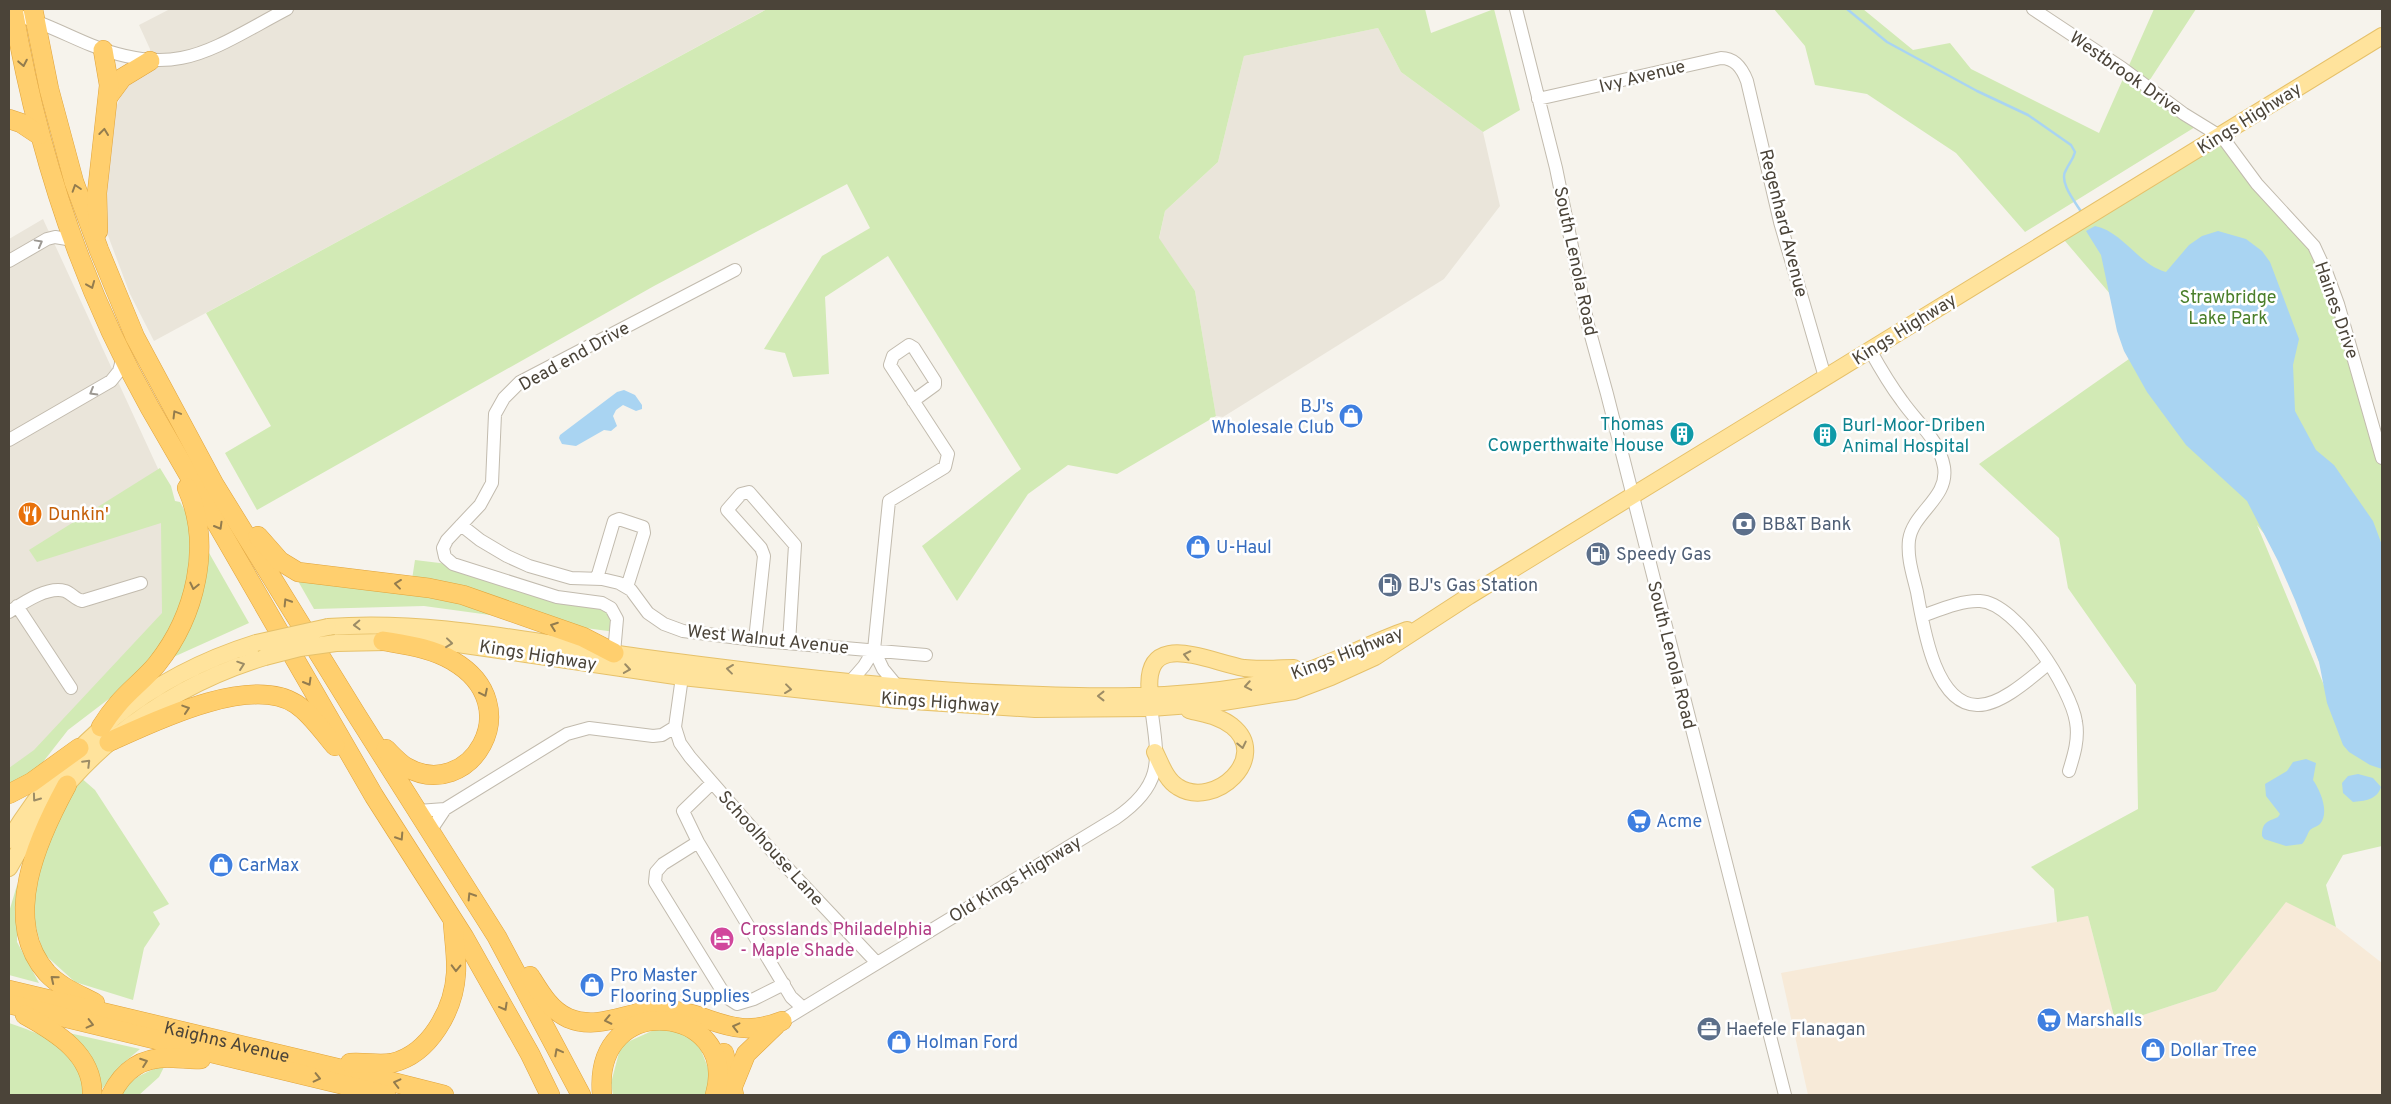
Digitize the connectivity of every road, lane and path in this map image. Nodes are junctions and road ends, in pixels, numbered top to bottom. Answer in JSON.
{"nodes":[{"id":1,"x":286,"y":9,"type":"edge"},
{"id":2,"x":1516,"y":9,"type":"edge"},
{"id":3,"x":2033,"y":9,"type":"edge"},
{"id":4,"x":11,"y":12,"type":"edge"},
{"id":5,"x":34,"y":16,"type":"edge"},
{"id":6,"x":2382,"y":36,"type":"edge"},
{"id":7,"x":103,"y":50,"type":"junction"},
{"id":8,"x":150,"y":61,"type":"junction"},
{"id":9,"x":1741,"y":70,"type":"joint"},
{"id":10,"x":28,"y":89,"type":"junction"},
{"id":11,"x":108,"y":97,"type":"junction"},
{"id":12,"x":1538,"y":99,"type":"junction"},
{"id":13,"x":9,"y":114,"type":"edge"},
{"id":14,"x":9,"y":119,"type":"edge"},
{"id":15,"x":40,"y":134,"type":"junction"},
{"id":16,"x":2220,"y":135,"type":"junction"},
{"id":17,"x":73,"y":240,"type":"junction"},
{"id":18,"x":99,"y":250,"type":"junction"},
{"id":19,"x":9,"y":261,"type":"edge"},
{"id":20,"x":735,"y":270,"type":"dead end"},
{"id":21,"x":1870,"y":350,"type":"junction"},
{"id":22,"x":123,"y":357,"type":"junction"},
{"id":23,"x":1825,"y":377,"type":"junction"},
{"id":24,"x":914,"y":400,"type":"dead end"},
{"id":25,"x":150,"y":408,"type":"junction"},
{"id":26,"x":9,"y":440,"type":"edge"},
{"id":27,"x":201,"y":456,"type":"junction"},
{"id":28,"x":2382,"y":458,"type":"edge"},
{"id":29,"x":1632,"y":496,"type":"junction"},
{"id":30,"x":461,"y":525,"type":"junction"},
{"id":31,"x":597,"y":578,"type":"junction"},
{"id":32,"x":141,"y":583,"type":"dead end"},
{"id":33,"x":627,"y":587,"type":"junction"},
{"id":34,"x":13,"y":609,"type":"edge"},
{"id":35,"x":1922,"y":616,"type":"junction"},
{"id":36,"x":1425,"y":624,"type":"junction"},
{"id":37,"x":383,"y":640,"type":"junction"},
{"id":38,"x":755,"y":640,"type":"junction"},
{"id":39,"x":790,"y":643,"type":"junction"},
{"id":40,"x":874,"y":650,"type":"junction"},
{"id":41,"x":614,"y":653,"type":"junction"},
{"id":42,"x":926,"y":655,"type":"dead end"},
{"id":43,"x":2048,"y":664,"type":"junction"},
{"id":44,"x":1321,"y":667,"type":"junction"},
{"id":45,"x":682,"y":677,"type":"junction"},
{"id":46,"x":850,"y":682,"type":"junction"},
{"id":47,"x":898,"y":686,"type":"junction"},
{"id":48,"x":71,"y":688,"type":"dead end"},
{"id":49,"x":1150,"y":701,"type":"junction"},
{"id":50,"x":1175,"y":707,"type":"junction"},
{"id":51,"x":356,"y":714,"type":"junction"},
{"id":52,"x":675,"y":727,"type":"junction"},
{"id":53,"x":105,"y":734,"type":"junction"},
{"id":54,"x":78,"y":748,"type":"junction"},
{"id":55,"x":1155,"y":752,"type":"junction"},
{"id":56,"x":2070,"y":771,"type":"dead end"},
{"id":57,"x":712,"y":783,"type":"junction"},
{"id":58,"x":67,"y":785,"type":"junction"},
{"id":59,"x":9,"y":794,"type":"edge"},
{"id":60,"x":374,"y":796,"type":"junction"},
{"id":61,"x":446,"y":808,"type":"junction"},
{"id":62,"x":418,"y":811,"type":"junction"},
{"id":63,"x":430,"y":830,"type":"junction"},
{"id":64,"x":9,"y":840,"type":"edge"},
{"id":65,"x":698,"y":842,"type":"junction"},
{"id":66,"x":9,"y":868,"type":"edge"},
{"id":67,"x":453,"y":919,"type":"junction"},
{"id":68,"x":497,"y":937,"type":"junction"},
{"id":69,"x":877,"y":963,"type":"junction"},
{"id":70,"x":784,"y":984,"type":"junction"},
{"id":71,"x":9,"y":990,"type":"edge"},
{"id":72,"x":9,"y":1005,"type":"edge"},
{"id":73,"x":803,"y":1008,"type":"junction"},
{"id":74,"x":690,"y":1015,"type":"junction"},
{"id":75,"x":128,"y":1018,"type":"junction"},
{"id":76,"x":782,"y":1021,"type":"junction"},
{"id":77,"x":219,"y":1055,"type":"junction"},
{"id":78,"x":338,"y":1068,"type":"junction"},
{"id":79,"x":349,"y":1085,"type":"junction"},
{"id":80,"x":733,"y":1090,"type":"edge"},
{"id":81,"x":92,"y":1095,"type":"edge"},
{"id":82,"x":111,"y":1095,"type":"edge"},
{"id":83,"x":369,"y":1095,"type":"edge"},
{"id":84,"x":386,"y":1095,"type":"edge"},
{"id":85,"x":444,"y":1095,"type":"edge"},
{"id":86,"x":550,"y":1095,"type":"edge"},
{"id":87,"x":581,"y":1095,"type":"edge"},
{"id":88,"x":602,"y":1095,"type":"edge"},
{"id":89,"x":715,"y":1095,"type":"edge"},
{"id":90,"x":1785,"y":1095,"type":"edge"}],
"edges":[{"from":1,"to":8,"type":"street"},
{"from":2,"to":12,"type":"street","name":"South Lenola Road"},
{"from":3,"to":16,"type":"street","name":"Westbrook Drive"},
{"from":4,"to":5,"type":"street"},
{"from":4,"to":10,"type":"highway","one_way":true},
{"from":5,"to":7,"type":"street"},
{"from":18,"to":5,"type":"highway","one_way":true},
{"from":6,"to":16,"type":"main road","name":"Kings Highway"},
{"from":7,"to":8,"type":"street"},
{"from":7,"to":11,"type":"highway"},
{"from":8,"to":11,"type":"highway"},
{"from":9,"to":12,"type":"street","name":"Ivy Avenue"},
{"from":9,"to":23,"type":"street","name":"Regenhard Avenue"},
{"from":10,"to":13,"type":"highway"},
{"from":10,"to":15,"type":"highway"},
{"from":18,"to":11,"type":"highway","one_way":true},
{"from":12,"to":29,"type":"street","name":"South Lenola Road"},
{"from":14,"to":15,"type":"highway"},
{"from":15,"to":17,"type":"highway"},
{"from":16,"to":21,"type":"main road","name":"Kings Highway"},
{"from":16,"to":28,"type":"street","name":"Haines Drive"},
{"from":19,"to":17,"type":"street","one_way":true},
{"from":17,"to":22,"type":"highway","one_way":true},
{"from":27,"to":18,"type":"highway","one_way":true},
{"from":20,"to":30,"type":"street","name":"Dead end Drive"},
{"from":21,"to":23,"type":"main road","name":"Kings Highway"},
{"from":21,"to":35,"type":"street"},
{"from":22,"to":25,"type":"highway"},
{"from":22,"to":26,"type":"street","one_way":true},
{"from":23,"to":29,"type":"main road","name":"Kings Highway"},
{"from":24,"to":40,"type":"street"},
{"from":25,"to":53,"type":"highway","one_way":true},
{"from":25,"to":60,"type":"highway","one_way":true},
{"from":41,"to":27,"type":"highway","one_way":true},
{"from":51,"to":27,"type":"highway","one_way":true},
{"from":29,"to":36,"type":"main road","name":"Kings Highway"},
{"from":29,"to":90,"type":"street","name":"South Lenola Road"},
{"from":30,"to":31,"type":"street"},
{"from":30,"to":41,"type":"street","name":"Dead end Drive"},
{"from":31,"to":33,"type":"street"},
{"from":31,"to":33,"type":"street"},
{"from":32,"to":34,"type":"street"},
{"from":33,"to":38,"type":"street","name":"West Walnut Avenue"},
{"from":34,"to":48,"type":"street"},
{"from":35,"to":43,"type":"street"},
{"from":35,"to":43,"type":"street"},
{"from":36,"to":44,"type":"main road","name":"Kings Highway"},
{"from":36,"to":50,"type":"main road","name":"Kings Highway"},
{"from":37,"to":45,"type":"main road","name":"Kings Highway","one_way":true},
{"from":37,"to":51,"type":"highway","one_way":true},
{"from":53,"to":37,"type":"main road","name":"Kings Highway","one_way":true,"bridge":true},
{"from":38,"to":39,"type":"street","name":"West Walnut Avenue"},
{"from":38,"to":39,"type":"street"},
{"from":39,"to":40,"type":"street","name":"West Walnut Avenue"},
{"from":40,"to":42,"type":"street","name":"West Walnut Avenue"},
{"from":40,"to":46,"type":"street"},
{"from":40,"to":47,"type":"street"},
{"from":46,"to":41,"type":"main road","name":"Kings Highway","one_way":true},
{"from":41,"to":53,"type":"main road","name":"Kings Highway","one_way":true,"bridge":true},
{"from":43,"to":56,"type":"street"},
{"from":44,"to":49,"type":"main road","name":"Kings Highway","one_way":true},
{"from":44,"to":49,"type":"main road","one_way":true},
{"from":45,"to":49,"type":"main road","name":"Kings Highway","one_way":true},
{"from":45,"to":52,"type":"street"},
{"from":46,"to":47,"type":"main road","name":"Kings Highway"},
{"from":49,"to":47,"type":"main road","name":"Kings Highway","one_way":true},
{"from":49,"to":50,"type":"main road"},
{"from":49,"to":55,"type":"street","name":"Old Kings Highway"},
{"from":50,"to":55,"type":"main road","one_way":true},
{"from":51,"to":62,"type":"highway"},
{"from":52,"to":57,"type":"street","name":"Schoolhouse Lane"},
{"from":52,"to":61,"type":"street"},
{"from":53,"to":54,"type":"main road"},
{"from":58,"to":53,"type":"main road","name":"Kings Highway","one_way":true},
{"from":53,"to":60,"type":"highway","one_way":true},
{"from":54,"to":59,"type":"highway"},
{"from":54,"to":64,"type":"main road","one_way":true},
{"from":55,"to":69,"type":"street","name":"Old Kings Highway"},
{"from":57,"to":65,"type":"street"},
{"from":57,"to":69,"type":"street","name":"Schoolhouse Lane"},
{"from":58,"to":66,"type":"main road","name":"Kings Highway"},
{"from":75,"to":58,"type":"highway","one_way":true},
{"from":60,"to":67,"type":"highway","one_way":true},
{"from":61,"to":62,"type":"street"},
{"from":61,"to":63,"type":"street"},
{"from":62,"to":63,"type":"highway"},
{"from":68,"to":63,"type":"highway","one_way":true},
{"from":65,"to":70,"type":"street"},
{"from":65,"to":70,"type":"street"},
{"from":67,"to":78,"type":"highway","one_way":true},
{"from":67,"to":86,"type":"highway","one_way":true},
{"from":74,"to":68,"type":"highway","one_way":true},
{"from":87,"to":68,"type":"highway","one_way":true},
{"from":69,"to":73,"type":"street","name":"Old Kings Highway"},
{"from":70,"to":73,"type":"street"},
{"from":71,"to":75,"type":"highway","name":"Kaighns Avenue"},
{"from":72,"to":77,"type":"highway","name":"Kaighns Avenue","one_way":true},
{"from":72,"to":81,"type":"highway"},
{"from":73,"to":76,"type":"street","name":"Old Kings Highway"},
{"from":76,"to":74,"type":"highway","one_way":true},
{"from":74,"to":80,"type":"highway"},
{"from":75,"to":78,"type":"highway","name":"Kaighns Avenue"},
{"from":76,"to":80,"type":"highway"},
{"from":77,"to":79,"type":"highway","name":"Kaighns Avenue","one_way":true},
{"from":82,"to":77,"type":"highway","one_way":true},
{"from":85,"to":78,"type":"highway","name":"Kaighns Avenue","one_way":true},
{"from":79,"to":83,"type":"highway"},
{"from":79,"to":84,"type":"highway","name":"Kaighns Avenue"},
{"from":88,"to":89,"type":"highway"}]}
